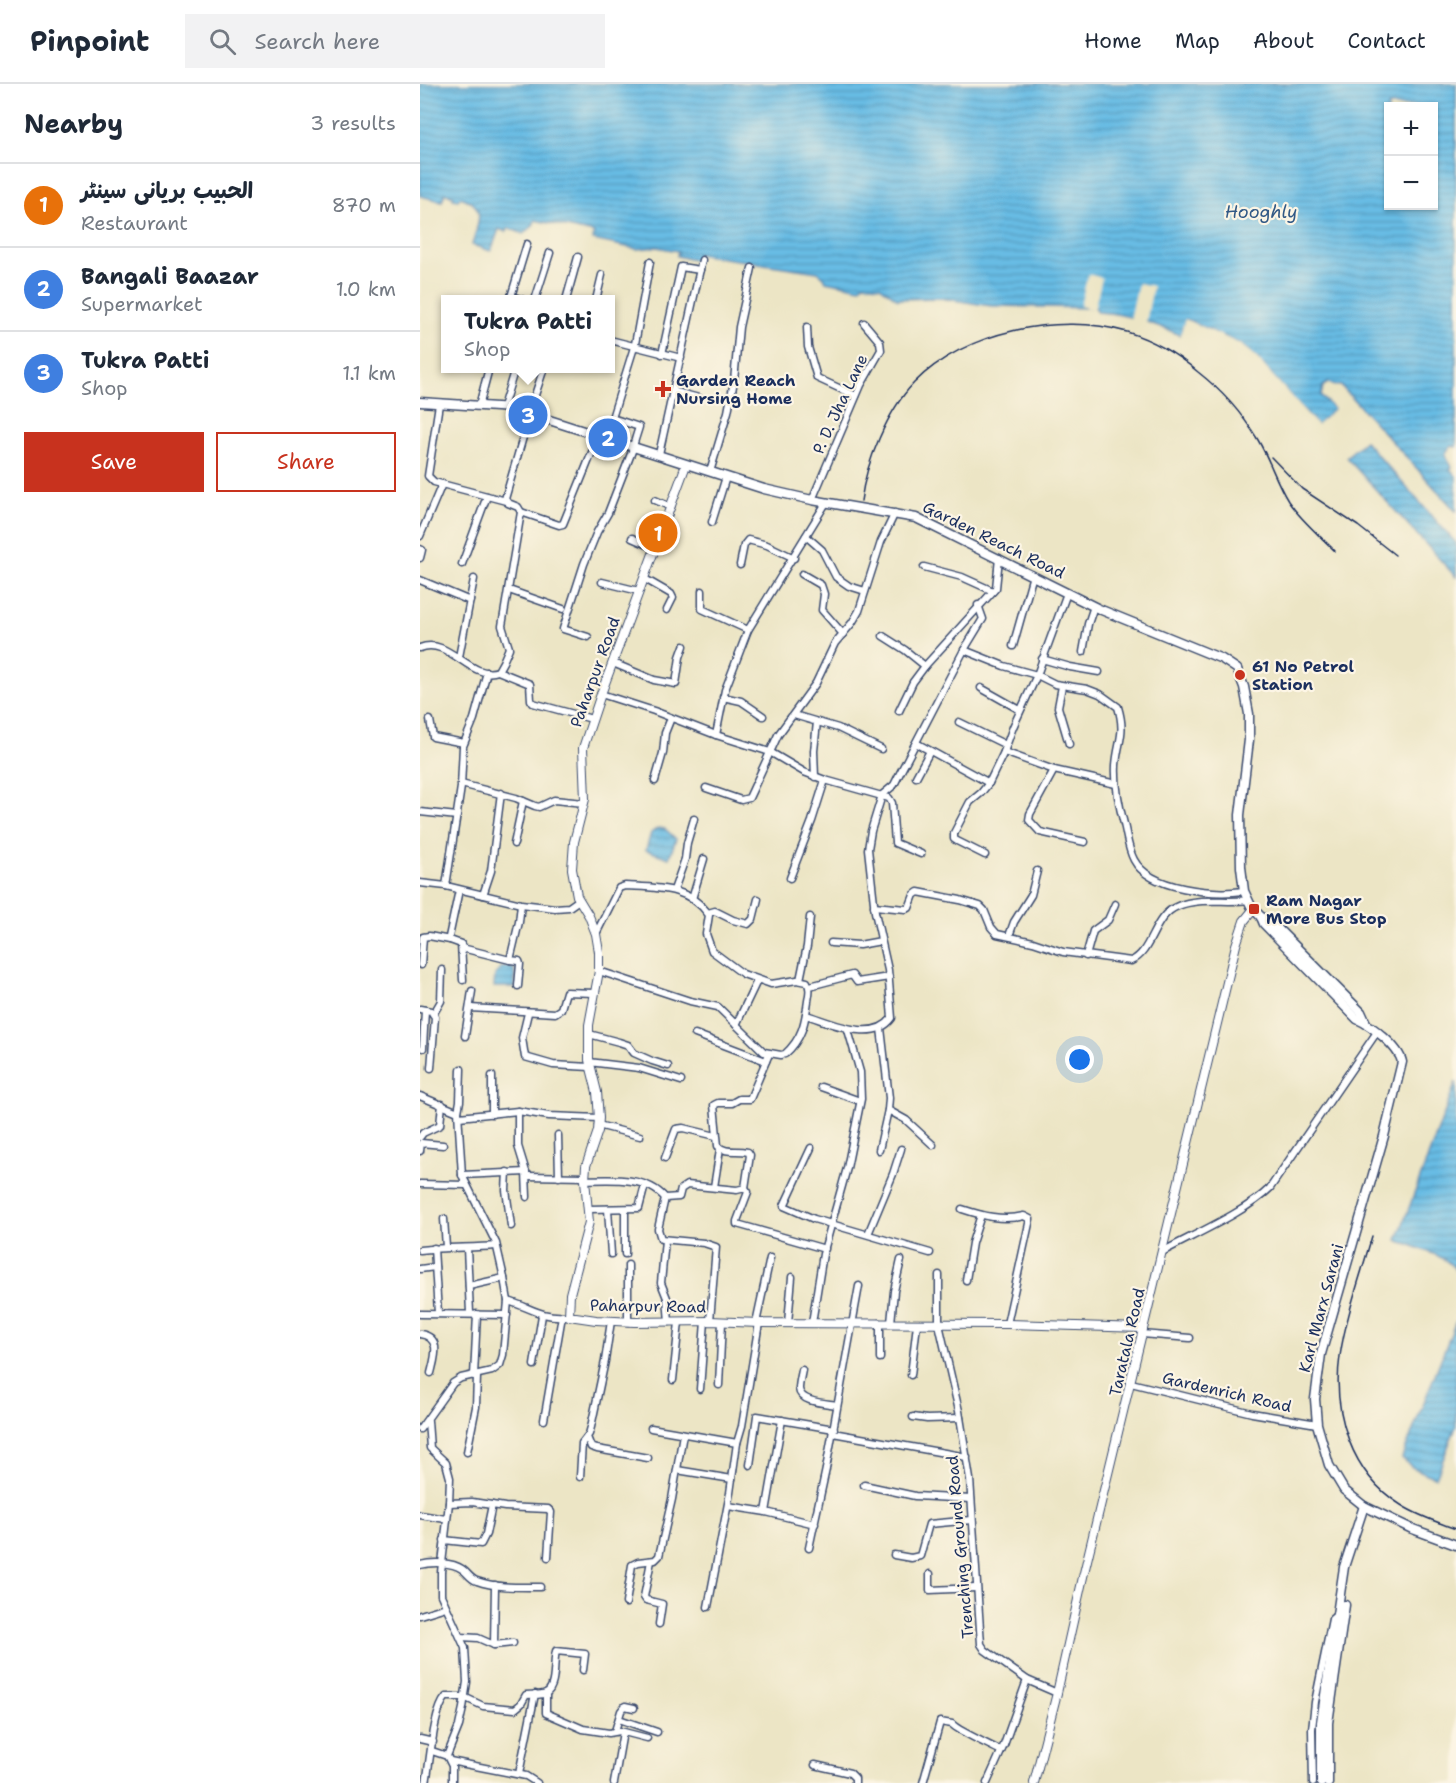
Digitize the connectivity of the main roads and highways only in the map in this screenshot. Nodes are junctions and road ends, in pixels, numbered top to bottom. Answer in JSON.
{"nodes":[{"id":1,"x":420,"y":402,"type":"edge"},
{"id":2,"x":1253,"y":910,"type":"joint"},
{"id":3,"x":1364,"y":1506,"type":"junction"},
{"id":4,"x":1456,"y":1545,"type":"edge"},
{"id":5,"x":1334,"y":1663,"type":"junction"},
{"id":6,"x":1321,"y":1783,"type":"edge"},
{"id":7,"x":1328,"y":1783,"type":"edge"}],
"edges":[{"from":1,"to":2,"type":"main road","name":"Garden Reach Road"},
{"from":2,"to":3,"type":"main road","name":"Karl Marx Sarani"},
{"from":3,"to":4,"type":"main road","name":"Karl Marx Sarani"},
{"from":3,"to":5,"type":"main road"},
{"from":5,"to":6,"type":"main road"},
{"from":5,"to":7,"type":"main road"}]}
